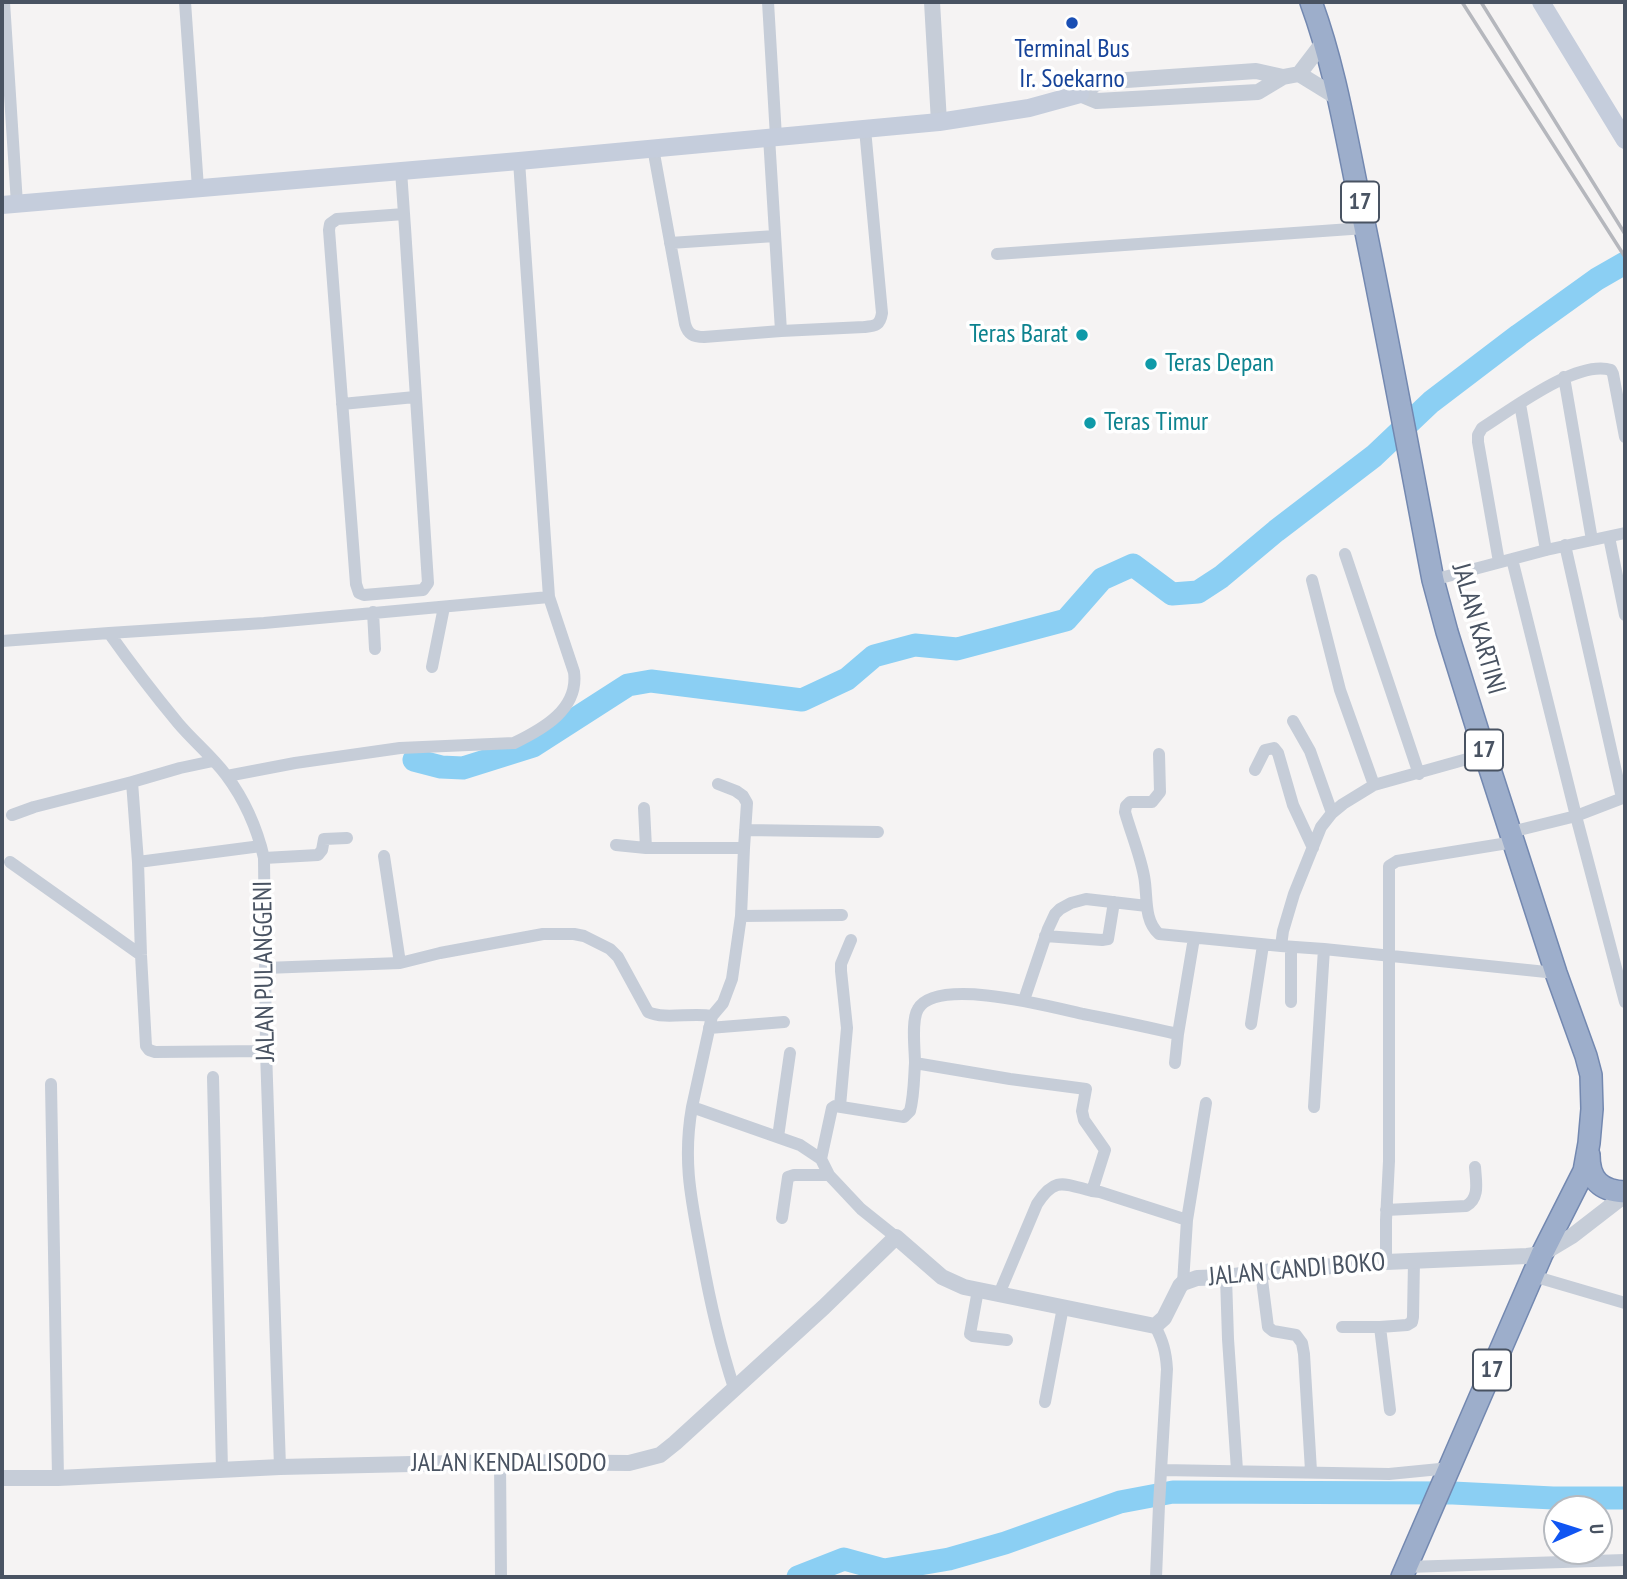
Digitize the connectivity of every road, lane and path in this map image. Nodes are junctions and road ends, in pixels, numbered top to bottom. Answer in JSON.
{"nodes":[{"id":1,"x":4,"y":2,"type":"edge"},
{"id":2,"x":185,"y":2,"type":"edge"},
{"id":3,"x":768,"y":2,"type":"edge"},
{"id":4,"x":932,"y":2,"type":"edge"},
{"id":5,"x":1311,"y":2,"type":"edge"},
{"id":6,"x":1541,"y":2,"type":"edge"},
{"id":7,"x":1325,"y":40,"type":"junction"},
{"id":8,"x":4,"y":46,"type":"edge"},
{"id":9,"x":1256,"y":71,"type":"junction"},
{"id":10,"x":1291,"y":75,"type":"junction"},
{"id":11,"x":1258,"y":92,"type":"junction"},
{"id":12,"x":1080,"y":94,"type":"junction"},
{"id":13,"x":1338,"y":98,"type":"junction"},
{"id":14,"x":939,"y":122,"type":"junction"},
{"id":15,"x":865,"y":129,"type":"junction"},
{"id":16,"x":773,"y":137,"type":"junction"},
{"id":17,"x":1625,"y":140,"type":"edge"},
{"id":18,"x":653,"y":148,"type":"junction"},
{"id":19,"x":519,"y":161,"type":"junction"},
{"id":20,"x":401,"y":171,"type":"junction"},
{"id":21,"x":198,"y":188,"type":"junction"},
{"id":22,"x":9,"y":204,"type":"edge"},
{"id":23,"x":404,"y":214,"type":"junction"},
{"id":24,"x":1365,"y":228,"type":"junction"},
{"id":25,"x":775,"y":236,"type":"junction"},
{"id":26,"x":670,"y":243,"type":"junction"},
{"id":27,"x":997,"y":254,"type":"dead end"},
{"id":28,"x":781,"y":331,"type":"junction"},
{"id":29,"x":1564,"y":377,"type":"junction"},
{"id":30,"x":415,"y":397,"type":"junction"},
{"id":31,"x":342,"y":404,"type":"junction"},
{"id":32,"x":1520,"y":404,"type":"junction"},
{"id":33,"x":1625,"y":438,"type":"edge"},
{"id":34,"x":1625,"y":533,"type":"edge"},
{"id":35,"x":1609,"y":537,"type":"junction"},
{"id":36,"x":1592,"y":540,"type":"junction"},
{"id":37,"x":1565,"y":545,"type":"junction"},
{"id":38,"x":1546,"y":550,"type":"junction"},
{"id":39,"x":1345,"y":554,"type":"dead end"},
{"id":40,"x":1505,"y":560,"type":"junction"},
{"id":41,"x":1312,"y":580,"type":"dead end"},
{"id":42,"x":1433,"y":580,"type":"junction"},
{"id":43,"x":549,"y":597,"type":"junction"},
{"id":44,"x":444,"y":607,"type":"junction"},
{"id":45,"x":373,"y":612,"type":"junction"},
{"id":46,"x":1625,"y":615,"type":"edge"},
{"id":47,"x":109,"y":633,"type":"junction"},
{"id":48,"x":2,"y":641,"type":"edge"},
{"id":49,"x":375,"y":649,"type":"dead end"},
{"id":50,"x":432,"y":667,"type":"dead end"},
{"id":51,"x":1293,"y":720,"type":"dead end"},
{"id":52,"x":1159,"y":754,"type":"dead end"},
{"id":53,"x":1485,"y":754,"type":"junction"},
{"id":54,"x":218,"y":766,"type":"junction"},
{"id":55,"x":1255,"y":770,"type":"dead end"},
{"id":56,"x":1419,"y":774,"type":"junction"},
{"id":57,"x":718,"y":784,"type":"dead end"},
{"id":58,"x":1374,"y":785,"type":"junction"},
{"id":59,"x":132,"y":788,"type":"junction"},
{"id":60,"x":1624,"y":797,"type":"edge"},
{"id":61,"x":644,"y":808,"type":"dead end"},
{"id":62,"x":1332,"y":813,"type":"junction"},
{"id":63,"x":12,"y":815,"type":"dead end"},
{"id":64,"x":1576,"y":816,"type":"junction"},
{"id":65,"x":745,"y":830,"type":"junction"},
{"id":66,"x":878,"y":832,"type":"dead end"},
{"id":67,"x":1512,"y":837,"type":"junction"},
{"id":68,"x":347,"y":838,"type":"dead end"},
{"id":69,"x":615,"y":845,"type":"dead end"},
{"id":70,"x":646,"y":848,"type":"junction"},
{"id":71,"x":744,"y":848,"type":"junction"},
{"id":72,"x":1313,"y":848,"type":"junction"},
{"id":73,"x":262,"y":852,"type":"junction"},
{"id":74,"x":384,"y":856,"type":"dead end"},
{"id":75,"x":10,"y":862,"type":"dead end"},
{"id":76,"x":138,"y":862,"type":"junction"},
{"id":77,"x":1114,"y":902,"type":"junction"},
{"id":78,"x":1147,"y":905,"type":"junction"},
{"id":79,"x":842,"y":915,"type":"dead end"},
{"id":80,"x":741,"y":916,"type":"junction"},
{"id":81,"x":1045,"y":936,"type":"junction"},
{"id":82,"x":1194,"y":938,"type":"junction"},
{"id":83,"x":851,"y":940,"type":"dead end"},
{"id":84,"x":1263,"y":945,"type":"junction"},
{"id":85,"x":1286,"y":947,"type":"junction"},
{"id":86,"x":1324,"y":949,"type":"junction"},
{"id":87,"x":141,"y":955,"type":"junction"},
{"id":88,"x":1388,"y":956,"type":"junction"},
{"id":89,"x":400,"y":963,"type":"junction"},
{"id":90,"x":265,"y":968,"type":"junction"},
{"id":91,"x":1556,"y":973,"type":"junction"},
{"id":92,"x":1024,"y":1000,"type":"junction"},
{"id":93,"x":1291,"y":1002,"type":"dead end"},
{"id":94,"x":1625,"y":1002,"type":"edge"},
{"id":95,"x":710,"y":1022,"type":"junction"},
{"id":96,"x":784,"y":1022,"type":"dead end"},
{"id":97,"x":1251,"y":1024,"type":"dead end"},
{"id":98,"x":1178,"y":1034,"type":"junction"},
{"id":99,"x":266,"y":1051,"type":"junction"},
{"id":100,"x":790,"y":1053,"type":"dead end"},
{"id":101,"x":915,"y":1063,"type":"junction"},
{"id":102,"x":1175,"y":1063,"type":"dead end"},
{"id":103,"x":213,"y":1077,"type":"dead end"},
{"id":104,"x":51,"y":1084,"type":"dead end"},
{"id":105,"x":1206,"y":1103,"type":"dead end"},
{"id":106,"x":840,"y":1106,"type":"junction"},
{"id":107,"x":692,"y":1107,"type":"junction"},
{"id":108,"x":1314,"y":1108,"type":"dead end"},
{"id":109,"x":778,"y":1137,"type":"junction"},
{"id":110,"x":1589,"y":1143,"type":"junction"},
{"id":111,"x":821,"y":1159,"type":"junction"},
{"id":112,"x":1475,"y":1167,"type":"dead end"},
{"id":113,"x":829,"y":1175,"type":"junction"},
{"id":114,"x":1092,"y":1191,"type":"junction"},
{"id":115,"x":1625,"y":1194,"type":"edge"},
{"id":116,"x":1386,"y":1210,"type":"junction"},
{"id":117,"x":782,"y":1219,"type":"dead end"},
{"id":118,"x":1187,"y":1220,"type":"junction"},
{"id":119,"x":896,"y":1237,"type":"junction"},
{"id":120,"x":1542,"y":1254,"type":"junction"},
{"id":121,"x":1414,"y":1261,"type":"junction"},
{"id":122,"x":1386,"y":1262,"type":"junction"},
{"id":123,"x":1261,"y":1272,"type":"junction"},
{"id":124,"x":1533,"y":1276,"type":"junction"},
{"id":125,"x":1226,"y":1277,"type":"junction"},
{"id":126,"x":1183,"y":1283,"type":"junction"},
{"id":127,"x":978,"y":1290,"type":"junction"},
{"id":128,"x":999,"y":1294,"type":"junction"},
{"id":129,"x":1625,"y":1303,"type":"edge"},
{"id":130,"x":1063,"y":1307,"type":"junction"},
{"id":131,"x":1156,"y":1326,"type":"junction"},
{"id":132,"x":1342,"y":1327,"type":"dead end"},
{"id":133,"x":1380,"y":1327,"type":"junction"},
{"id":134,"x":1007,"y":1340,"type":"dead end"},
{"id":135,"x":734,"y":1388,"type":"junction"},
{"id":136,"x":1045,"y":1402,"type":"dead end"},
{"id":137,"x":1390,"y":1410,"type":"dead end"},
{"id":138,"x":500,"y":1462,"type":"junction"},
{"id":139,"x":279,"y":1467,"type":"junction"},
{"id":140,"x":222,"y":1470,"type":"junction"},
{"id":141,"x":1237,"y":1470,"type":"junction"},
{"id":142,"x":1311,"y":1472,"type":"junction"},
{"id":143,"x":1161,"y":1476,"type":"junction"},
{"id":144,"x":1446,"y":1477,"type":"junction"},
{"id":145,"x":2,"y":1478,"type":"edge"},
{"id":146,"x":58,"y":1478,"type":"junction"},
{"id":147,"x":1625,"y":1560,"type":"edge"},
{"id":148,"x":1404,"y":1572,"type":"edge"},
{"id":149,"x":501,"y":1577,"type":"edge"},
{"id":150,"x":1157,"y":1577,"type":"edge"}],
"edges":[{"from":1,"to":8,"type":"street"},
{"from":2,"to":21,"type":"street"},
{"from":3,"to":16,"type":"street"},
{"from":4,"to":14,"type":"street"},
{"from":5,"to":7,"type":"highway","name":"JALAN KARTINI","number":"17"},
{"from":6,"to":17,"type":"main road"},
{"from":7,"to":10,"type":"street"},
{"from":7,"to":13,"type":"highway","name":"JALAN KARTINI","number":"17"},
{"from":8,"to":22,"type":"street"},
{"from":9,"to":10,"type":"street"},
{"from":9,"to":11,"type":"street"},
{"from":9,"to":12,"type":"street"},
{"from":10,"to":11,"type":"street"},
{"from":10,"to":13,"type":"street"},
{"from":11,"to":12,"type":"street"},
{"from":12,"to":14,"type":"main road"},
{"from":13,"to":24,"type":"highway","name":"JALAN KARTINI","number":"17"},
{"from":14,"to":15,"type":"main road"},
{"from":15,"to":16,"type":"main road"},
{"from":15,"to":28,"type":"street"},
{"from":16,"to":18,"type":"main road"},
{"from":16,"to":25,"type":"street"},
{"from":18,"to":19,"type":"main road"},
{"from":18,"to":26,"type":"street"},
{"from":19,"to":20,"type":"main road"},
{"from":19,"to":43,"type":"street"},
{"from":20,"to":21,"type":"main road"},
{"from":20,"to":23,"type":"street"},
{"from":21,"to":22,"type":"main road"},
{"from":23,"to":30,"type":"street"},
{"from":23,"to":31,"type":"street"},
{"from":24,"to":27,"type":"street"},
{"from":24,"to":42,"type":"highway","name":"JALAN KARTINI","number":"17"},
{"from":25,"to":26,"type":"street"},
{"from":25,"to":28,"type":"street"},
{"from":26,"to":28,"type":"street"},
{"from":29,"to":32,"type":"street"},
{"from":29,"to":33,"type":"street"},
{"from":29,"to":36,"type":"street"},
{"from":30,"to":31,"type":"street"},
{"from":30,"to":31,"type":"street"},
{"from":32,"to":38,"type":"street"},
{"from":32,"to":40,"type":"street"},
{"from":34,"to":35,"type":"street"},
{"from":35,"to":36,"type":"street"},
{"from":35,"to":46,"type":"street"},
{"from":36,"to":37,"type":"street"},
{"from":37,"to":38,"type":"street"},
{"from":37,"to":60,"type":"street"},
{"from":38,"to":40,"type":"street"},
{"from":39,"to":56,"type":"street"},
{"from":40,"to":42,"type":"street"},
{"from":40,"to":64,"type":"street"},
{"from":41,"to":58,"type":"street"},
{"from":42,"to":53,"type":"highway","name":"JALAN KARTINI","number":"17"},
{"from":43,"to":44,"type":"street"},
{"from":43,"to":54,"type":"street"},
{"from":44,"to":45,"type":"street"},
{"from":44,"to":50,"type":"street"},
{"from":45,"to":47,"type":"street"},
{"from":45,"to":49,"type":"street"},
{"from":47,"to":48,"type":"street"},
{"from":47,"to":54,"type":"street","name":"JALAN PULANGGENI"},
{"from":51,"to":62,"type":"street"},
{"from":52,"to":78,"type":"street"},
{"from":53,"to":56,"type":"street"},
{"from":53,"to":67,"type":"highway","name":"JALAN KARTINI","number":"17"},
{"from":54,"to":59,"type":"street"},
{"from":54,"to":73,"type":"street","name":"JALAN PULANGGENI"},
{"from":55,"to":72,"type":"street"},
{"from":56,"to":58,"type":"street"},
{"from":57,"to":65,"type":"street"},
{"from":58,"to":62,"type":"street"},
{"from":59,"to":63,"type":"street"},
{"from":59,"to":76,"type":"street"},
{"from":60,"to":64,"type":"street"},
{"from":61,"to":70,"type":"street"},
{"from":62,"to":72,"type":"street"},
{"from":64,"to":67,"type":"street"},
{"from":64,"to":94,"type":"street"},
{"from":65,"to":66,"type":"street"},
{"from":65,"to":71,"type":"street"},
{"from":67,"to":88,"type":"street"},
{"from":67,"to":91,"type":"highway","name":"JALAN KARTINI","number":"17"},
{"from":68,"to":73,"type":"street"},
{"from":69,"to":70,"type":"street"},
{"from":70,"to":71,"type":"street"},
{"from":71,"to":80,"type":"street"},
{"from":72,"to":85,"type":"street"},
{"from":73,"to":76,"type":"street"},
{"from":73,"to":90,"type":"street","name":"JALAN PULANGGENI"},
{"from":74,"to":89,"type":"street"},
{"from":75,"to":87,"type":"street"},
{"from":76,"to":87,"type":"street"},
{"from":77,"to":78,"type":"street"},
{"from":77,"to":81,"type":"street"},
{"from":77,"to":81,"type":"street"},
{"from":78,"to":82,"type":"street"},
{"from":79,"to":80,"type":"street"},
{"from":80,"to":95,"type":"street"},
{"from":81,"to":92,"type":"street"},
{"from":82,"to":84,"type":"street"},
{"from":82,"to":98,"type":"street"},
{"from":83,"to":106,"type":"street"},
{"from":84,"to":85,"type":"street"},
{"from":84,"to":97,"type":"street"},
{"from":85,"to":86,"type":"street"},
{"from":85,"to":93,"type":"street"},
{"from":86,"to":88,"type":"street"},
{"from":86,"to":108,"type":"street"},
{"from":87,"to":99,"type":"street"},
{"from":88,"to":91,"type":"street"},
{"from":88,"to":116,"type":"street"},
{"from":89,"to":90,"type":"street"},
{"from":89,"to":95,"type":"street"},
{"from":90,"to":99,"type":"street","name":"JALAN PULANGGENI"},
{"from":91,"to":110,"type":"highway","name":"JALAN KARTINI","number":"17"},
{"from":92,"to":98,"type":"street"},
{"from":92,"to":101,"type":"street"},
{"from":95,"to":96,"type":"street"},
{"from":95,"to":107,"type":"street"},
{"from":98,"to":102,"type":"street"},
{"from":99,"to":139,"type":"street","name":"JALAN PULANGGENI"},
{"from":100,"to":109,"type":"street"},
{"from":101,"to":106,"type":"street"},
{"from":101,"to":114,"type":"street"},
{"from":103,"to":140,"type":"street"},
{"from":104,"to":146,"type":"street"},
{"from":105,"to":118,"type":"street"},
{"from":106,"to":111,"type":"street"},
{"from":107,"to":109,"type":"street"},
{"from":107,"to":135,"type":"street"},
{"from":109,"to":111,"type":"street"},
{"from":110,"to":115,"type":"highway"},
{"from":110,"to":120,"type":"highway","name":"JALAN KARTINI","number":"17"},
{"from":111,"to":113,"type":"street"},
{"from":112,"to":116,"type":"street"},
{"from":113,"to":117,"type":"street"},
{"from":113,"to":119,"type":"street"},
{"from":114,"to":118,"type":"street"},
{"from":114,"to":128,"type":"street"},
{"from":115,"to":120,"type":"street"},
{"from":116,"to":122,"type":"street"},
{"from":118,"to":126,"type":"street"},
{"from":119,"to":127,"type":"street"},
{"from":119,"to":135,"type":"street","name":"JALAN KENDALISODO"},
{"from":120,"to":121,"type":"street","name":"JALAN CANDI BOKO"},
{"from":120,"to":124,"type":"highway","number":"17"},
{"from":121,"to":122,"type":"street","name":"JALAN CANDI BOKO"},
{"from":121,"to":133,"type":"street"},
{"from":122,"to":123,"type":"street","name":"JALAN CANDI BOKO"},
{"from":123,"to":125,"type":"street","name":"JALAN CANDI BOKO"},
{"from":123,"to":142,"type":"street"},
{"from":124,"to":129,"type":"street"},
{"from":124,"to":144,"type":"highway","number":"17"},
{"from":125,"to":126,"type":"street","name":"JALAN CANDI BOKO"},
{"from":125,"to":141,"type":"street"},
{"from":126,"to":131,"type":"street","name":"JALAN CANDI BOKO"},
{"from":127,"to":128,"type":"street"},
{"from":127,"to":134,"type":"street"},
{"from":128,"to":130,"type":"street"},
{"from":130,"to":131,"type":"street"},
{"from":130,"to":136,"type":"street"},
{"from":131,"to":143,"type":"street"},
{"from":132,"to":133,"type":"street"},
{"from":133,"to":137,"type":"street"},
{"from":135,"to":138,"type":"street","name":"JALAN KENDALISODO"},
{"from":138,"to":139,"type":"street","name":"JALAN KENDALISODO"},
{"from":138,"to":149,"type":"street"},
{"from":139,"to":140,"type":"street","name":"JALAN KENDALISODO"},
{"from":140,"to":146,"type":"street","name":"JALAN KENDALISODO"},
{"from":141,"to":142,"type":"street"},
{"from":141,"to":143,"type":"street"},
{"from":142,"to":144,"type":"street"},
{"from":143,"to":150,"type":"street"},
{"from":144,"to":148,"type":"highway","number":"17"},
{"from":145,"to":146,"type":"street","name":"JALAN KENDALISODO"},
{"from":147,"to":148,"type":"street"}]}
